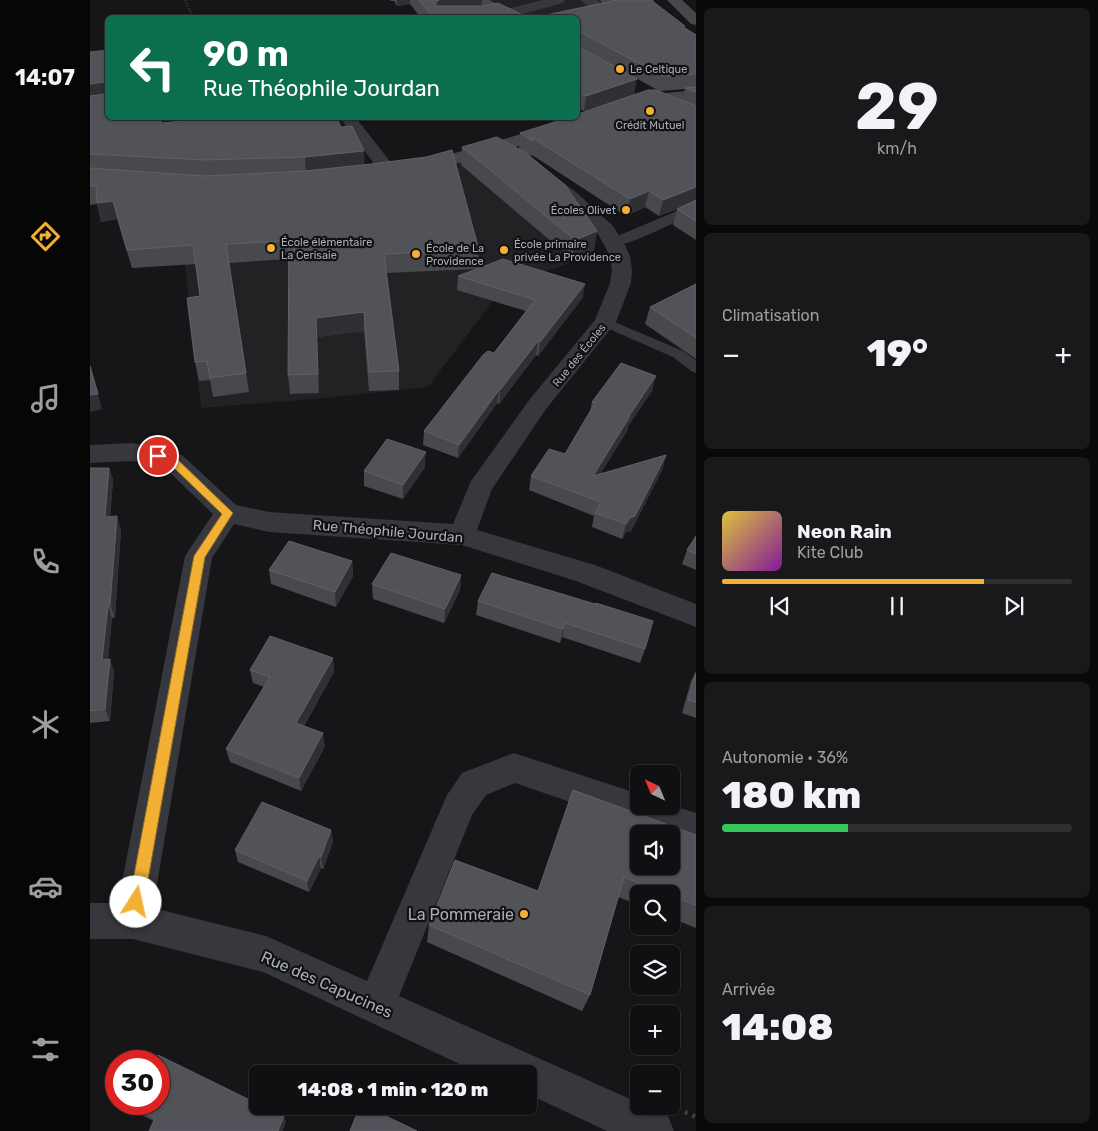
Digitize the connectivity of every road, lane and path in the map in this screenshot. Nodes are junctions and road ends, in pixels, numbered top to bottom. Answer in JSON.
{"nodes":[{"id":1,"x":185,"y":0,"type":"edge"},
{"id":2,"x":558,"y":0,"type":"edge"},
{"id":3,"x":587,"y":0,"type":"edge"},
{"id":4,"x":674,"y":0,"type":"edge"},
{"id":5,"x":479,"y":7,"type":"edge"},
{"id":6,"x":506,"y":14,"type":"edge"},
{"id":7,"x":192,"y":15,"type":"edge"},
{"id":8,"x":575,"y":15,"type":"edge"},
{"id":9,"x":696,"y":21,"type":"edge"},
{"id":10,"x":632,"y":84,"type":"edge"},
{"id":11,"x":696,"y":95,"type":"edge"},
{"id":12,"x":656,"y":98,"type":"junction"},
{"id":13,"x":624,"y":105,"type":"edge"},
{"id":14,"x":685,"y":113,"type":"edge"},
{"id":15,"x":349,"y":120,"type":"edge"},
{"id":16,"x":569,"y":124,"type":"edge"},
{"id":17,"x":499,"y":147,"type":"junction"},
{"id":18,"x":382,"y":174,"type":"joint"},
{"id":19,"x":696,"y":207,"type":"edge"},
{"id":20,"x":613,"y":243,"type":"junction"},
{"id":21,"x":605,"y":322,"type":"junction"},
{"id":22,"x":696,"y":368,"type":"edge"},
{"id":23,"x":90,"y":454,"type":"edge"},
{"id":24,"x":228,"y":513,"type":"junction"},
{"id":25,"x":462,"y":535,"type":"junction"},
{"id":26,"x":696,"y":616,"type":"edge"},
{"id":27,"x":696,"y":829,"type":"edge"},
{"id":28,"x":90,"y":921,"type":"edge"},
{"id":29,"x":133,"y":921,"type":"junction"},
{"id":30,"x":376,"y":1006,"type":"junction"},
{"id":31,"x":507,"y":1065,"type":"edge"},
{"id":32,"x":537,"y":1079,"type":"edge"},
{"id":33,"x":653,"y":1131,"type":"edge"}],
"edges":[{"from":1,"to":7,"type":"path"},
{"from":2,"to":6,"type":"street"},
{"from":3,"to":8,"type":"street"},
{"from":4,"to":9,"type":"main road"},
{"from":5,"to":6,"type":"street"},
{"from":10,"to":12,"type":"main road"},
{"from":11,"to":12,"type":"main road"},
{"from":12,"to":13,"type":"main road"},
{"from":12,"to":14,"type":"main road"},
{"from":15,"to":18,"type":"street"},
{"from":16,"to":17,"type":"main road"},
{"from":17,"to":18,"type":"main road"},
{"from":17,"to":20,"type":"street","name":"Rue des Écoles"},
{"from":19,"to":20,"type":"lane"},
{"from":20,"to":21,"type":"street","name":"Rue des Écoles"},
{"from":21,"to":22,"type":"lane"},
{"from":21,"to":25,"type":"street","name":"Rue des Écoles"},
{"from":23,"to":24,"type":"street"},
{"from":24,"to":25,"type":"street","name":"Rue Théophile Jourdan"},
{"from":24,"to":29,"type":"street"},
{"from":25,"to":26,"type":"street","name":"Rue Théophile Jourdan"},
{"from":27,"to":30,"type":"street"},
{"from":28,"to":29,"type":"street","name":"Rue des Capucines"},
{"from":29,"to":30,"type":"street","name":"Rue des Capucines"},
{"from":30,"to":31,"type":"street","name":"Rue des Capucines"},
{"from":32,"to":33,"type":"street","name":"Rue des Capucines"}]}
